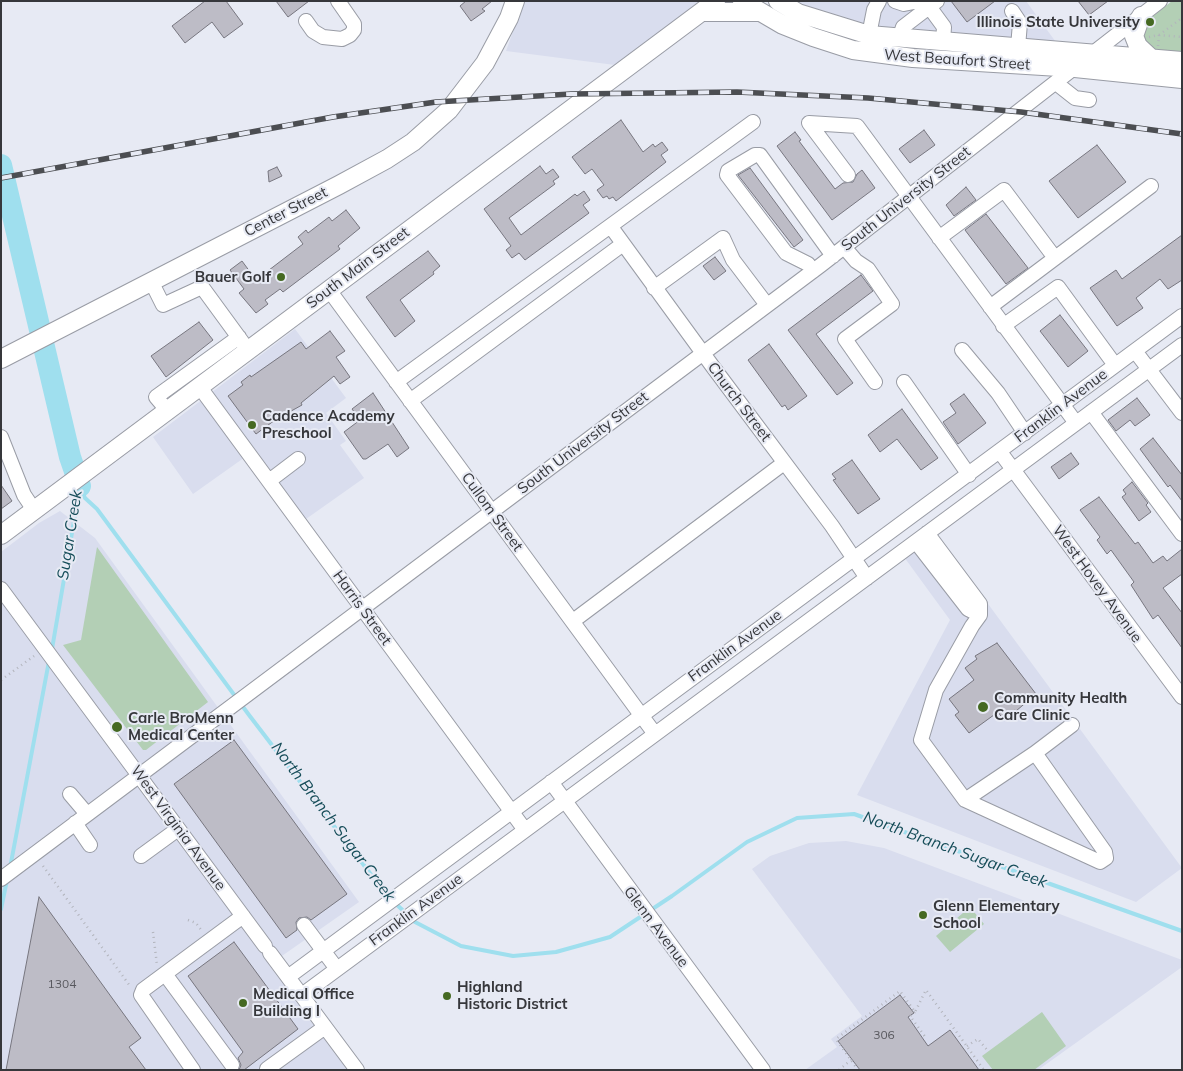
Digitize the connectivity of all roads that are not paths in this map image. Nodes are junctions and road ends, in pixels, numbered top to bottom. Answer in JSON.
{"nodes":[{"id":1,"x":338,"y":1,"type":"edge"},
{"id":2,"x":515,"y":1,"type":"edge"},
{"id":3,"x":716,"y":1,"type":"edge"},
{"id":4,"x":742,"y":1,"type":"edge"},
{"id":5,"x":878,"y":1,"type":"edge"},
{"id":6,"x":896,"y":1,"type":"edge"},
{"id":7,"x":919,"y":1,"type":"edge"},
{"id":8,"x":1160,"y":1,"type":"edge"},
{"id":9,"x":784,"y":4,"type":"edge"},
{"id":10,"x":935,"y":7,"type":"edge"},
{"id":11,"x":1012,"y":11,"type":"dead end"},
{"id":12,"x":701,"y":12,"type":"junction"},
{"id":13,"x":762,"y":12,"type":"junction"},
{"id":14,"x":1141,"y":16,"type":"junction"},
{"id":15,"x":306,"y":21,"type":"dead end"},
{"id":16,"x":869,"y":34,"type":"junction"},
{"id":17,"x":898,"y":38,"type":"junction"},
{"id":18,"x":943,"y":42,"type":"junction"},
{"id":19,"x":1018,"y":47,"type":"junction"},
{"id":20,"x":1094,"y":53,"type":"junction"},
{"id":21,"x":1152,"y":59,"type":"junction"},
{"id":22,"x":1182,"y":61,"type":"edge"},
{"id":23,"x":1074,"y":68,"type":"junction"},
{"id":24,"x":1182,"y":79,"type":"edge"},
{"id":25,"x":1056,"y":83,"type":"junction"},
{"id":26,"x":1089,"y":100,"type":"dead end"},
{"id":27,"x":754,"y":122,"type":"dead end"},
{"id":28,"x":848,"y":175,"type":"dead end"},
{"id":29,"x":1151,"y":186,"type":"dead end"},
{"id":30,"x":910,"y":197,"type":"junction"},
{"id":31,"x":611,"y":227,"type":"junction"},
{"id":32,"x":940,"y":238,"type":"junction"},
{"id":33,"x":623,"y":244,"type":"junction"},
{"id":34,"x":838,"y":251,"type":"junction"},
{"id":35,"x":1055,"y":258,"type":"junction"},
{"id":36,"x":813,"y":271,"type":"junction"},
{"id":37,"x":151,"y":281,"type":"junction"},
{"id":38,"x":654,"y":288,"type":"junction"},
{"id":39,"x":329,"y":290,"type":"junction"},
{"id":40,"x":767,"y":305,"type":"junction"},
{"id":41,"x":990,"y":307,"type":"junction"},
{"id":42,"x":1182,"y":316,"type":"edge"},
{"id":43,"x":1003,"y":326,"type":"junction"},
{"id":44,"x":244,"y":343,"type":"junction"},
{"id":45,"x":1182,"y":345,"type":"edge"},
{"id":46,"x":962,"y":350,"type":"dead end"},
{"id":47,"x":1135,"y":351,"type":"junction"},
{"id":48,"x":702,"y":353,"type":"junction"},
{"id":49,"x":1,"y":358,"type":"edge"},
{"id":50,"x":1115,"y":365,"type":"junction"},
{"id":51,"x":1149,"y":369,"type":"junction"},
{"id":52,"x":396,"y":382,"type":"junction"},
{"id":53,"x":875,"y":382,"type":"dead end"},
{"id":54,"x":904,"y":382,"type":"dead end"},
{"id":55,"x":199,"y":386,"type":"junction"},
{"id":56,"x":410,"y":401,"type":"junction"},
{"id":57,"x":1061,"y":405,"type":"junction"},
{"id":58,"x":167,"y":410,"type":"junction"},
{"id":59,"x":1091,"y":412,"type":"junction"},
{"id":60,"x":1182,"y":412,"type":"edge"},
{"id":61,"x":1076,"y":423,"type":"junction"},
{"id":62,"x":1025,"y":433,"type":"junction"},
{"id":63,"x":3,"y":441,"type":"edge"},
{"id":64,"x":1000,"y":452,"type":"junction"},
{"id":65,"x":298,"y":459,"type":"dead end"},
{"id":66,"x":784,"y":463,"type":"junction"},
{"id":67,"x":7,"y":468,"type":"edge"},
{"id":68,"x":1014,"y":470,"type":"junction"},
{"id":69,"x":969,"y":474,"type":"junction"},
{"id":70,"x":269,"y":481,"type":"junction"},
{"id":71,"x":37,"y":508,"type":"junction"},
{"id":72,"x":492,"y":512,"type":"junction"},
{"id":73,"x":1182,"y":534,"type":"edge"},
{"id":74,"x":1,"y":535,"type":"edge"},
{"id":75,"x":922,"y":537,"type":"junction"},
{"id":76,"x":855,"y":558,"type":"junction"},
{"id":77,"x":867,"y":578,"type":"junction"},
{"id":78,"x":1,"y":589,"type":"edge"},
{"id":79,"x":363,"y":609,"type":"junction"},
{"id":80,"x":572,"y":621,"type":"junction"},
{"id":81,"x":1182,"y":697,"type":"edge"},
{"id":82,"x":641,"y":715,"type":"junction"},
{"id":83,"x":1072,"y":725,"type":"dead end"},
{"id":84,"x":655,"y":734,"type":"junction"},
{"id":85,"x":1035,"y":753,"type":"junction"},
{"id":86,"x":139,"y":776,"type":"junction"},
{"id":87,"x":551,"y":782,"type":"junction"},
{"id":88,"x":70,"y":794,"type":"dead end"},
{"id":89,"x":965,"y":800,"type":"junction"},
{"id":90,"x":564,"y":802,"type":"junction"},
{"id":91,"x":512,"y":811,"type":"junction"},
{"id":92,"x":87,"y":814,"type":"junction"},
{"id":93,"x":75,"y":824,"type":"junction"},
{"id":94,"x":178,"y":829,"type":"junction"},
{"id":95,"x":525,"y":830,"type":"junction"},
{"id":96,"x":90,"y":845,"type":"dead end"},
{"id":97,"x":141,"y":856,"type":"dead end"},
{"id":98,"x":1,"y":878,"type":"edge"},
{"id":99,"x":243,"y":916,"type":"junction"},
{"id":100,"x":304,"y":925,"type":"dead end"},
{"id":101,"x":323,"y":950,"type":"junction"},
{"id":102,"x":337,"y":969,"type":"junction"},
{"id":103,"x":161,"y":970,"type":"junction"},
{"id":104,"x":288,"y":976,"type":"junction"},
{"id":105,"x":302,"y":996,"type":"junction"},
{"id":106,"x":325,"y":1027,"type":"junction"},
{"id":107,"x":232,"y":1065,"type":"dead end"},
{"id":108,"x":267,"y":1069,"type":"edge"},
{"id":109,"x":193,"y":1070,"type":"edge"},
{"id":110,"x":356,"y":1070,"type":"edge"},
{"id":111,"x":763,"y":1070,"type":"edge"}],
"edges":[{"from":1,"to":15,"type":"street"},
{"from":2,"to":37,"type":"main road","name":"Center Street"},
{"from":3,"to":12,"type":"main road","name":"South Main Street"},
{"from":4,"to":13,"type":"main road","name":"West Beaufort Street"},
{"from":5,"to":16,"type":"street"},
{"from":6,"to":7,"type":"street"},
{"from":8,"to":14,"type":"street","name":"South University Street"},
{"from":9,"to":16,"type":"main road","name":"West Beaufort Street"},
{"from":10,"to":17,"type":"street"},
{"from":10,"to":18,"type":"street"},
{"from":11,"to":19,"type":"street"},
{"from":12,"to":13,"type":"main road"},
{"from":12,"to":39,"type":"main road","name":"South Main Street"},
{"from":13,"to":23,"type":"main road","name":"West Beaufort Street"},
{"from":14,"to":20,"type":"street","name":"South University Street"},
{"from":14,"to":21,"type":"main road"},
{"from":16,"to":17,"type":"main road","name":"West Beaufort Street"},
{"from":17,"to":18,"type":"main road","name":"West Beaufort Street"},
{"from":18,"to":19,"type":"main road","name":"West Beaufort Street"},
{"from":19,"to":20,"type":"main road","name":"West Beaufort Street"},
{"from":20,"to":21,"type":"main road","name":"West Beaufort Street"},
{"from":20,"to":23,"type":"street","name":"South University Street"},
{"from":21,"to":22,"type":"main road","name":"West Beaufort Street"},
{"from":23,"to":24,"type":"main road","name":"West Beaufort Street"},
{"from":23,"to":25,"type":"street","name":"South University Street"},
{"from":25,"to":26,"type":"street"},
{"from":25,"to":30,"type":"street","name":"South University Street"},
{"from":27,"to":31,"type":"street"},
{"from":28,"to":30,"type":"street"},
{"from":29,"to":35,"type":"street"},
{"from":30,"to":32,"type":"street"},
{"from":30,"to":34,"type":"street","name":"South University Street"},
{"from":31,"to":33,"type":"street","name":"Church Street"},
{"from":31,"to":52,"type":"street"},
{"from":32,"to":35,"type":"street"},
{"from":32,"to":41,"type":"street"},
{"from":33,"to":38,"type":"street","name":"Church Street"},
{"from":33,"to":56,"type":"street"},
{"from":34,"to":36,"type":"street","name":"South University Street"},
{"from":34,"to":36,"type":"street"},
{"from":34,"to":53,"type":"street"},
{"from":35,"to":41,"type":"street"},
{"from":36,"to":40,"type":"street","name":"South University Street"},
{"from":37,"to":44,"type":"street"},
{"from":37,"to":49,"type":"main road","name":"Center Street"},
{"from":38,"to":40,"type":"street"},
{"from":38,"to":48,"type":"street","name":"Church Street"},
{"from":39,"to":44,"type":"main road","name":"South Main Street"},
{"from":39,"to":52,"type":"street","name":"Cullom Street"},
{"from":40,"to":48,"type":"street","name":"South University Street"},
{"from":41,"to":43,"type":"street"},
{"from":42,"to":47,"type":"street","name":"Franklin Avenue"},
{"from":43,"to":50,"type":"street"},
{"from":43,"to":57,"type":"street"},
{"from":44,"to":55,"type":"main road","name":"South Main Street"},
{"from":44,"to":58,"type":"street"},
{"from":45,"to":51,"type":"street","name":"Franklin Avenue"},
{"from":46,"to":62,"type":"street"},
{"from":47,"to":50,"type":"street","name":"Franklin Avenue"},
{"from":47,"to":51,"type":"street"},
{"from":48,"to":66,"type":"street","name":"Church Street"},
{"from":48,"to":72,"type":"street","name":"South University Street"},
{"from":50,"to":57,"type":"street","name":"Franklin Avenue"},
{"from":51,"to":59,"type":"street","name":"Franklin Avenue"},
{"from":51,"to":60,"type":"street"},
{"from":52,"to":56,"type":"street","name":"Cullom Street"},
{"from":54,"to":69,"type":"street"},
{"from":55,"to":58,"type":"main road","name":"South Main Street"},
{"from":55,"to":70,"type":"street","name":"Harris Street"},
{"from":56,"to":72,"type":"street","name":"Cullom Street"},
{"from":57,"to":61,"type":"street"},
{"from":57,"to":62,"type":"street","name":"Franklin Avenue"},
{"from":58,"to":71,"type":"main road","name":"South Main Street"},
{"from":59,"to":61,"type":"street","name":"Franklin Avenue"},
{"from":59,"to":73,"type":"street"},
{"from":61,"to":68,"type":"street","name":"Franklin Avenue"},
{"from":62,"to":64,"type":"street","name":"Franklin Avenue"},
{"from":63,"to":67,"type":"street"},
{"from":64,"to":68,"type":"street","name":"West Hovey Avenue"},
{"from":64,"to":69,"type":"street","name":"Franklin Avenue"},
{"from":65,"to":70,"type":"street"},
{"from":66,"to":76,"type":"street","name":"Church Street"},
{"from":66,"to":80,"type":"street"},
{"from":67,"to":71,"type":"street"},
{"from":68,"to":75,"type":"street","name":"Franklin Avenue"},
{"from":68,"to":81,"type":"street","name":"West Hovey Avenue"},
{"from":69,"to":76,"type":"street","name":"Franklin Avenue"},
{"from":70,"to":79,"type":"street","name":"Harris Street"},
{"from":71,"to":74,"type":"main road","name":"South Main Street"},
{"from":72,"to":79,"type":"street","name":"South University Street"},
{"from":72,"to":80,"type":"street","name":"Cullom Street"},
{"from":75,"to":77,"type":"street","name":"Franklin Avenue"},
{"from":75,"to":89,"type":"street"},
{"from":76,"to":77,"type":"street","name":"Church Street"},
{"from":76,"to":82,"type":"street","name":"Franklin Avenue"},
{"from":77,"to":84,"type":"street","name":"Franklin Avenue"},
{"from":78,"to":86,"type":"street","name":"West Virginia Avenue"},
{"from":79,"to":86,"type":"street","name":"South University Street"},
{"from":79,"to":91,"type":"street","name":"Harris Street"},
{"from":80,"to":82,"type":"street","name":"Cullom Street"},
{"from":82,"to":84,"type":"street","name":"Cullom Street"},
{"from":82,"to":87,"type":"street","name":"Franklin Avenue"},
{"from":83,"to":85,"type":"street"},
{"from":84,"to":90,"type":"street","name":"Franklin Avenue"},
{"from":85,"to":89,"type":"street"},
{"from":85,"to":89,"type":"street"},
{"from":86,"to":92,"type":"street","name":"South University Street"},
{"from":86,"to":94,"type":"street","name":"West Virginia Avenue"},
{"from":87,"to":90,"type":"street","name":"Glenn Avenue"},
{"from":87,"to":91,"type":"street","name":"Franklin Avenue"},
{"from":88,"to":92,"type":"street"},
{"from":90,"to":95,"type":"street","name":"Franklin Avenue"},
{"from":90,"to":111,"type":"street","name":"Glenn Avenue"},
{"from":91,"to":95,"type":"street","name":"Harris Street"},
{"from":91,"to":101,"type":"street","name":"Franklin Avenue"},
{"from":92,"to":93,"type":"street","name":"South University Street"},
{"from":93,"to":96,"type":"street"},
{"from":93,"to":98,"type":"street","name":"South University Street"},
{"from":94,"to":97,"type":"street"},
{"from":94,"to":99,"type":"street","name":"West Virginia Avenue"},
{"from":95,"to":102,"type":"street","name":"Franklin Avenue"},
{"from":99,"to":103,"type":"street"},
{"from":99,"to":104,"type":"street","name":"West Virginia Avenue"},
{"from":100,"to":101,"type":"street"},
{"from":101,"to":102,"type":"street"},
{"from":101,"to":104,"type":"street","name":"Franklin Avenue"},
{"from":102,"to":105,"type":"street","name":"Franklin Avenue"},
{"from":103,"to":107,"type":"street"},
{"from":103,"to":109,"type":"street"},
{"from":104,"to":105,"type":"street","name":"West Virginia Avenue"},
{"from":105,"to":106,"type":"street","name":"West Virginia Avenue"},
{"from":106,"to":108,"type":"street"},
{"from":106,"to":110,"type":"street","name":"West Virginia Avenue"}]}
